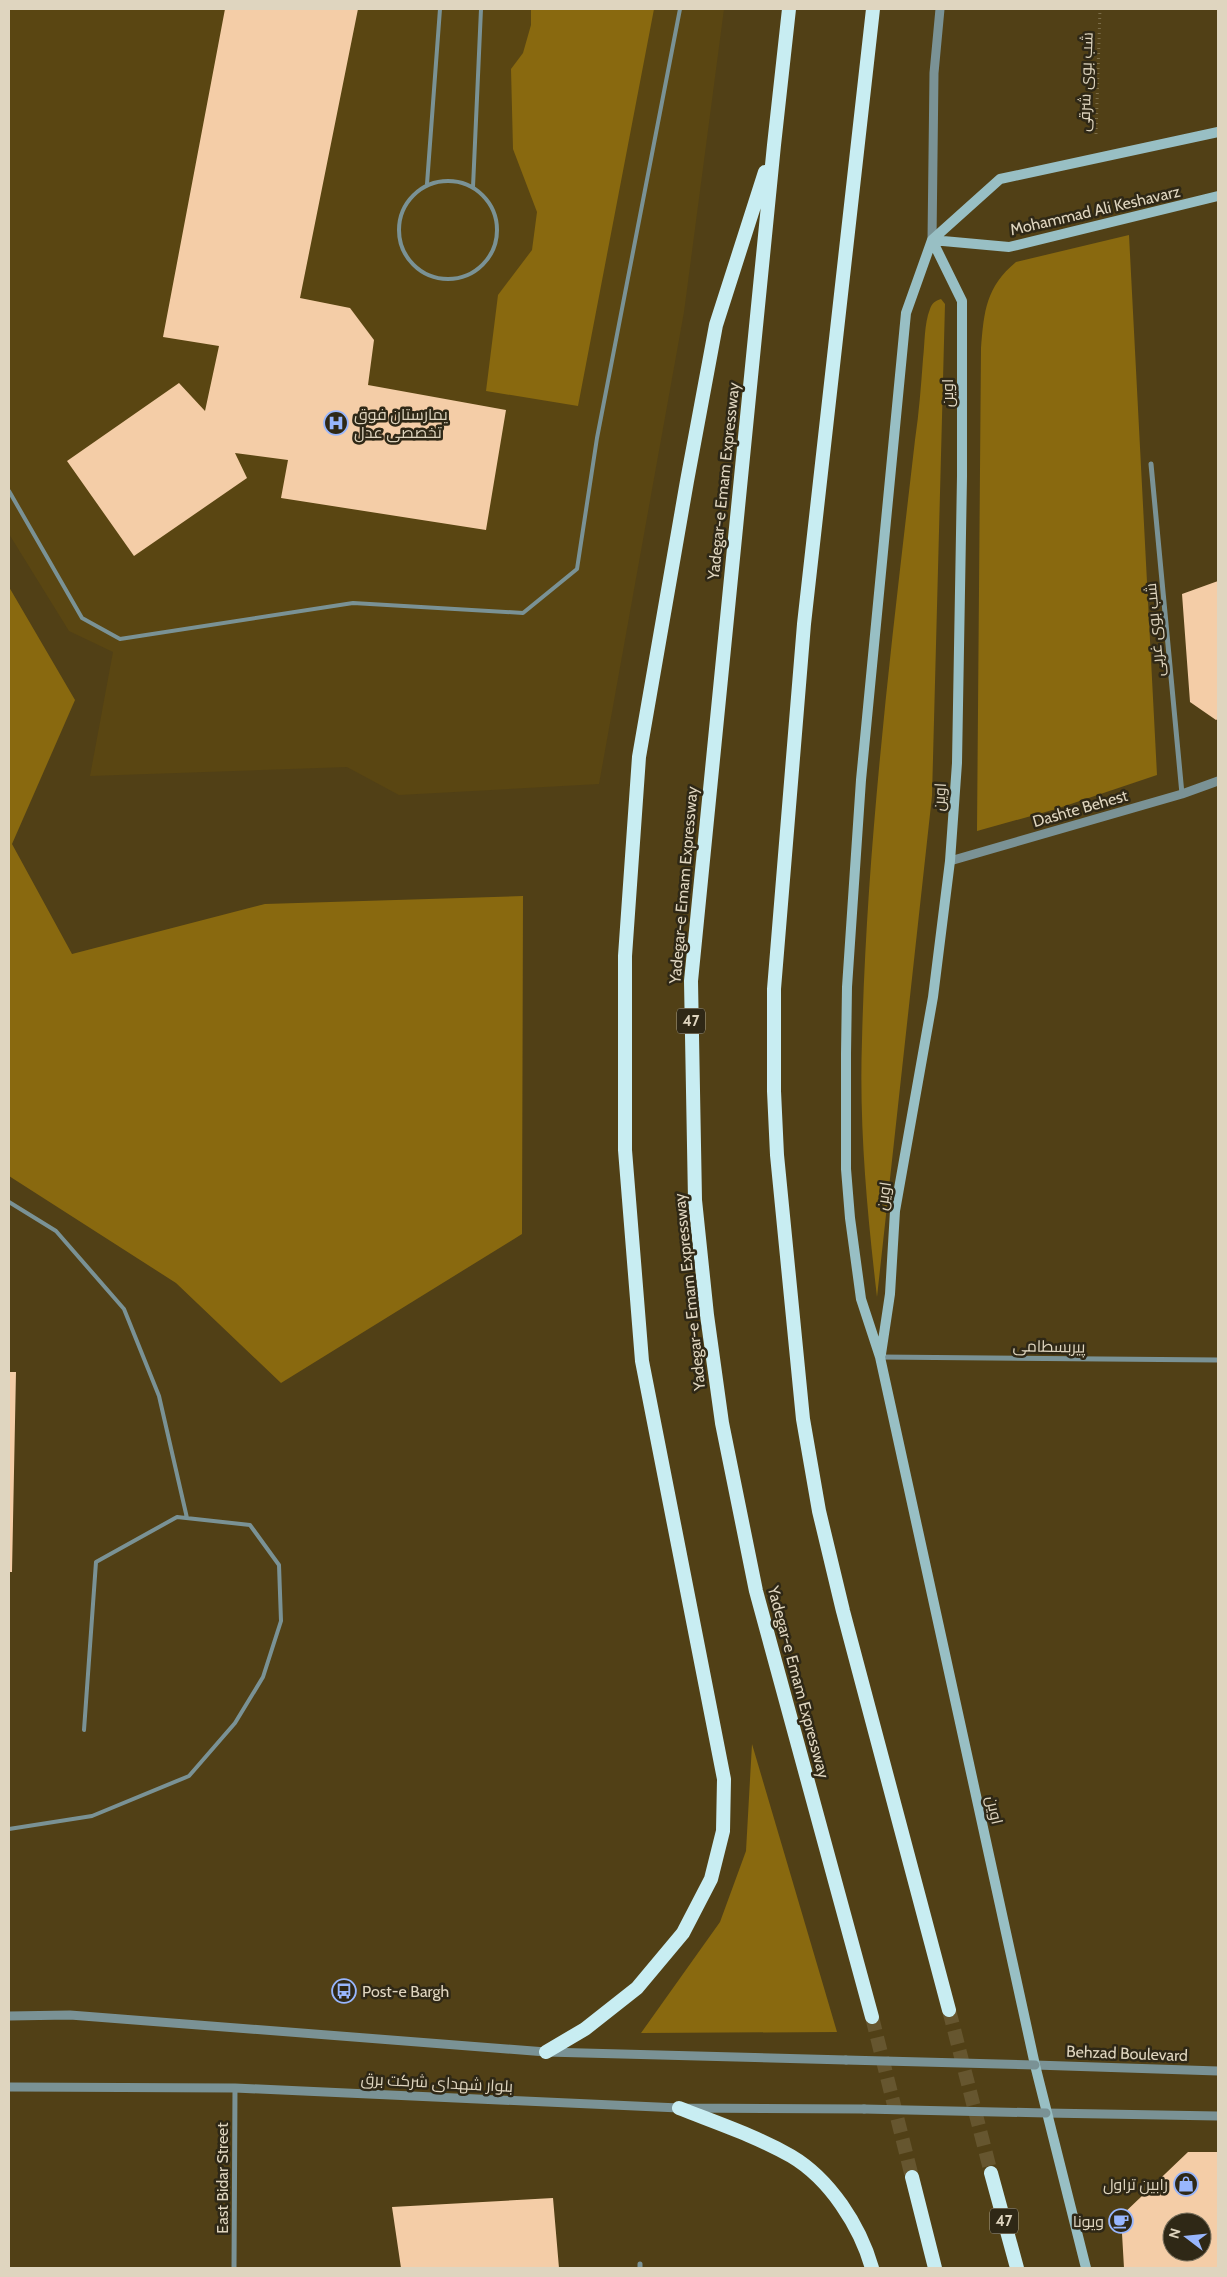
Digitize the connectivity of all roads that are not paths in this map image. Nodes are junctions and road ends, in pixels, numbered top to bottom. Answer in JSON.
{"nodes":[{"id":1,"x":440,"y":9,"type":"edge"},
{"id":2,"x":481,"y":9,"type":"edge"},
{"id":3,"x":680,"y":9,"type":"edge"},
{"id":4,"x":872,"y":9,"type":"edge"},
{"id":5,"x":940,"y":9,"type":"edge"},
{"id":6,"x":788,"y":11,"type":"edge"},
{"id":7,"x":1218,"y":132,"type":"edge"},
{"id":8,"x":774,"y":145,"type":"junction"},
{"id":9,"x":427,"y":184,"type":"junction"},
{"id":10,"x":474,"y":187,"type":"junction"},
{"id":11,"x":1218,"y":196,"type":"edge"},
{"id":12,"x":932,"y":240,"type":"junction"},
{"id":13,"x":1151,"y":464,"type":"dead end"},
{"id":14,"x":9,"y":491,"type":"edge"},
{"id":15,"x":1218,"y":781,"type":"edge"},
{"id":16,"x":1182,"y":794,"type":"junction"},
{"id":17,"x":950,"y":861,"type":"junction"},
{"id":18,"x":9,"y":1202,"type":"edge"},
{"id":19,"x":880,"y":1357,"type":"junction"},
{"id":20,"x":1218,"y":1360,"type":"edge"},
{"id":21,"x":187,"y":1518,"type":"junction"},
{"id":22,"x":84,"y":1730,"type":"dead end"},
{"id":23,"x":9,"y":1829,"type":"edge"},
{"id":24,"x":949,"y":2010,"type":"tunnel mouth"},
{"id":25,"x":9,"y":2016,"type":"edge"},
{"id":26,"x":872,"y":2017,"type":"tunnel mouth"},
{"id":27,"x":546,"y":2052,"type":"junction"},
{"id":28,"x":1035,"y":2065,"type":"junction"},
{"id":29,"x":1218,"y":2071,"type":"edge"},
{"id":30,"x":9,"y":2087,"type":"edge"},
{"id":31,"x":235,"y":2088,"type":"junction"},
{"id":32,"x":679,"y":2108,"type":"junction"},
{"id":33,"x":1046,"y":2113,"type":"junction"},
{"id":34,"x":1218,"y":2116,"type":"edge"},
{"id":35,"x":991,"y":2173,"type":"tunnel mouth"},
{"id":36,"x":912,"y":2178,"type":"tunnel mouth"},
{"id":37,"x":234,"y":2268,"type":"edge"},
{"id":38,"x":872,"y":2268,"type":"edge"},
{"id":39,"x":936,"y":2268,"type":"edge"},
{"id":40,"x":1017,"y":2268,"type":"edge"},
{"id":41,"x":1086,"y":2268,"type":"edge"}],
"edges":[{"from":1,"to":9,"type":"lane"},
{"from":2,"to":10,"type":"lane"},
{"from":3,"to":14,"type":"lane"},
{"from":4,"to":24,"type":"highway"},
{"from":5,"to":12,"type":"street","name":"اوین"},
{"from":6,"to":8,"type":"highway","name":"Yadegar-e Emam Expressway","number":"47"},
{"from":7,"to":12,"type":"main road"},
{"from":8,"to":26,"type":"highway","name":"Yadegar-e Emam Expressway","number":"47"},
{"from":8,"to":27,"type":"highway"},
{"from":9,"to":10,"type":"lane"},
{"from":9,"to":10,"type":"lane"},
{"from":11,"to":12,"type":"main road","name":"Mohammad Ali Keshavarz"},
{"from":12,"to":17,"type":"main road","name":"اوین"},
{"from":12,"to":19,"type":"main road","name":"اوین"},
{"from":13,"to":16,"type":"street","name":"شب بوی غربی"},
{"from":15,"to":16,"type":"street","name":"Dashte Behest"},
{"from":16,"to":17,"type":"street","name":"Dashte Behest"},
{"from":17,"to":19,"type":"main road","name":"اوین"},
{"from":18,"to":21,"type":"lane"},
{"from":19,"to":20,"type":"street","name":"پیربسطامی"},
{"from":19,"to":28,"type":"main road","name":"اوین"},
{"from":21,"to":22,"type":"lane"},
{"from":21,"to":23,"type":"lane"},
{"from":25,"to":27,"type":"street"},
{"from":27,"to":28,"type":"street","name":"Behzad Boulevard","bridge":true},
{"from":28,"to":29,"type":"street","name":"Behzad Boulevard"},
{"from":28,"to":33,"type":"main road","name":"اوین"},
{"from":30,"to":31,"type":"street","name":"بلوار شهدای شرکت برق"},
{"from":31,"to":32,"type":"street","name":"بلوار شهدای شرکت برق"},
{"from":31,"to":37,"type":"street","name":"East Bidar Street"},
{"from":32,"to":33,"type":"street","name":"بلوار شهدای شرکت برق","bridge":true},
{"from":32,"to":38,"type":"highway"},
{"from":33,"to":34,"type":"street"},
{"from":33,"to":41,"type":"main road","name":"اوین"},
{"from":35,"to":40,"type":"highway","number":"47"},
{"from":36,"to":39,"type":"highway"}]}
